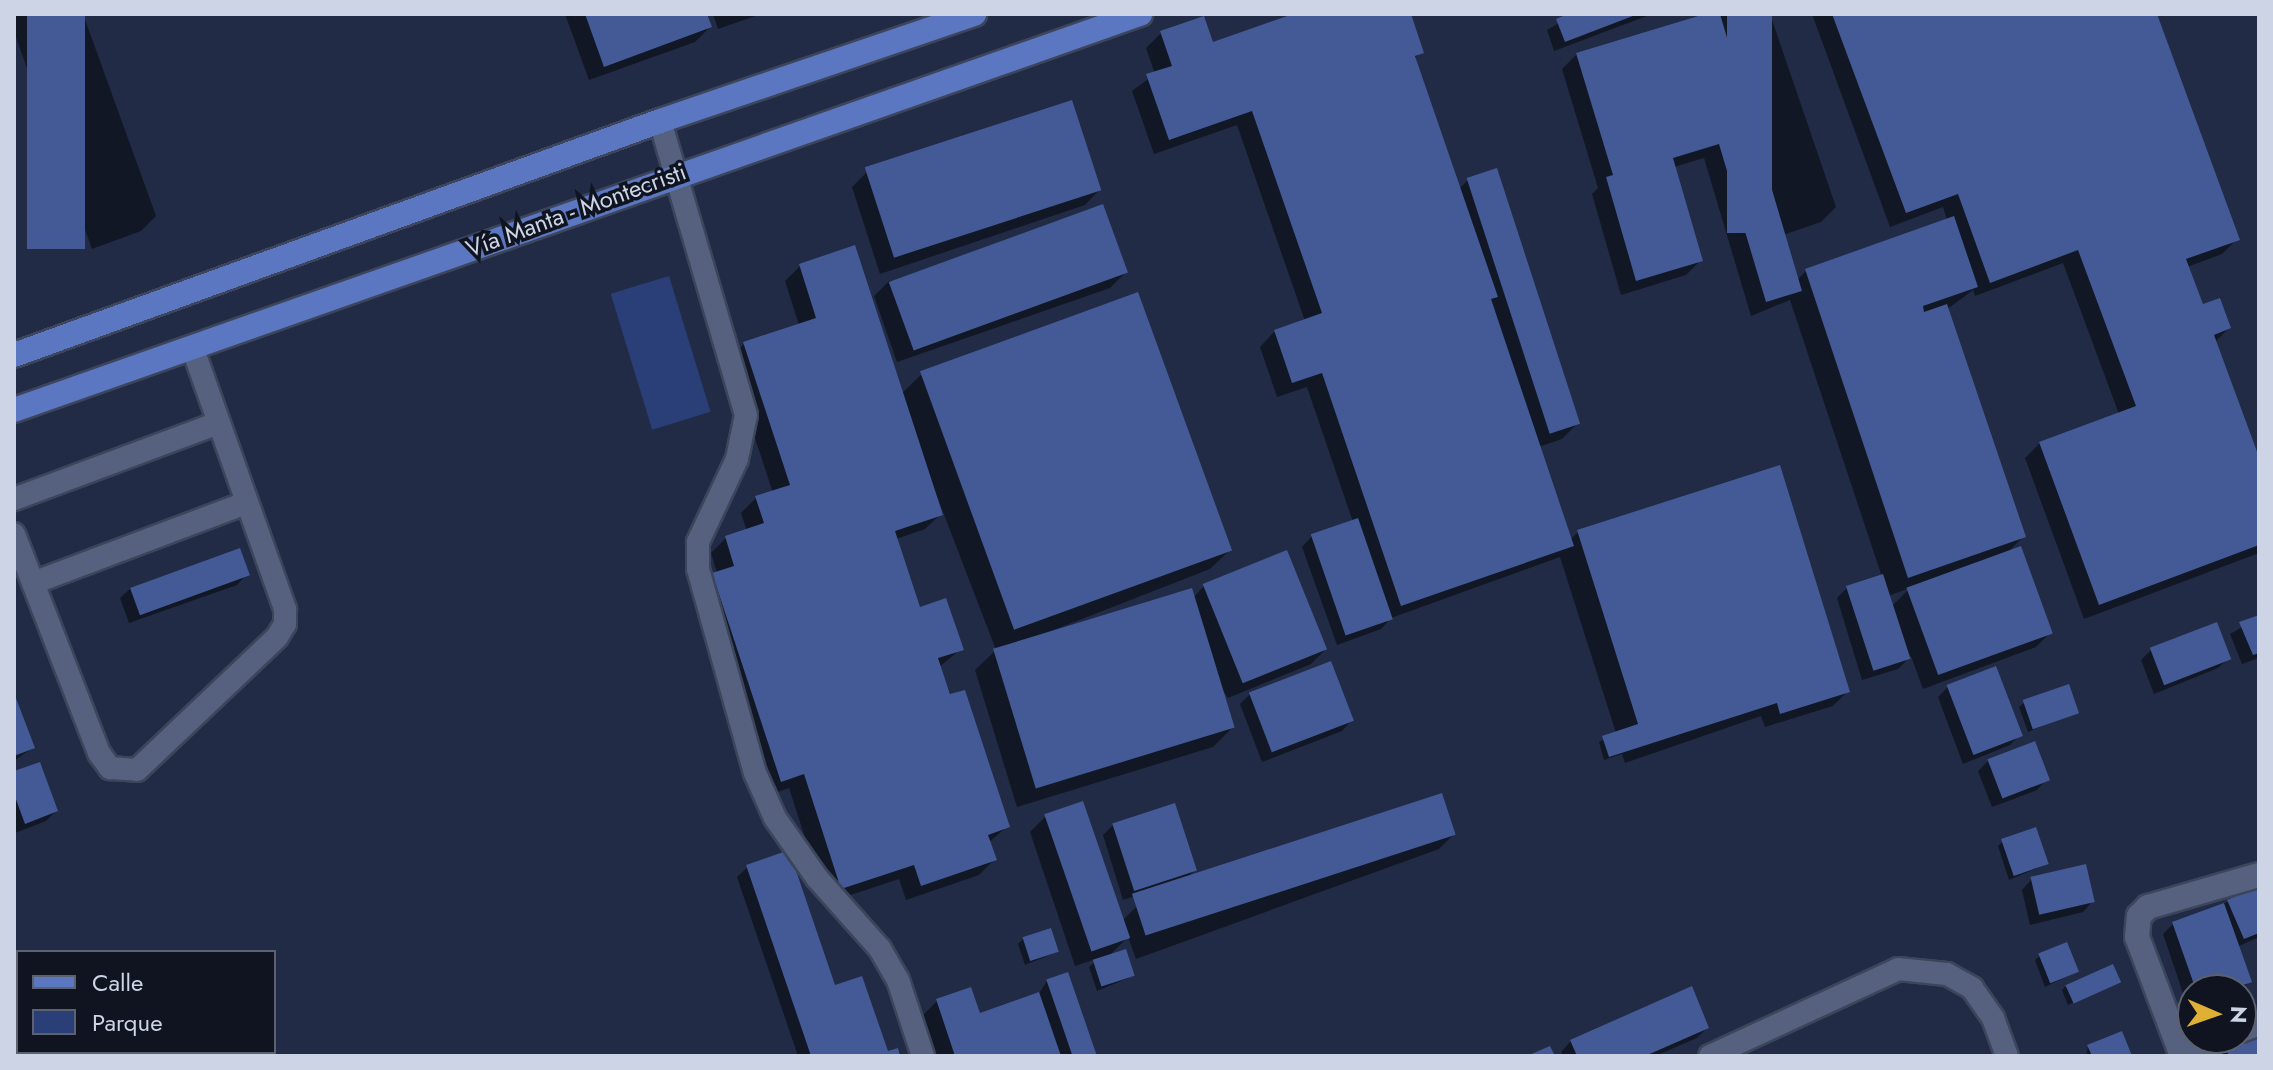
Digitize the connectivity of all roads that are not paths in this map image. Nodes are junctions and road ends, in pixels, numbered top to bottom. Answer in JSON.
{"nodes":[{"id":1,"x":974,"y":14,"type":"edge"},
{"id":2,"x":1140,"y":14,"type":"edge"},
{"id":3,"x":660,"y":121,"type":"junction"},
{"id":4,"x":679,"y":173,"type":"junction"},
{"id":5,"x":192,"y":347,"type":"junction"},
{"id":6,"x":14,"y":355,"type":"edge"},
{"id":7,"x":14,"y":410,"type":"edge"},
{"id":8,"x":218,"y":423,"type":"junction"},
{"id":9,"x":14,"y":499,"type":"edge"},
{"id":10,"x":246,"y":503,"type":"junction"},
{"id":11,"x":14,"y":534,"type":"edge"},
{"id":12,"x":33,"y":583,"type":"junction"},
{"id":13,"x":2259,"y":875,"type":"edge"},
{"id":14,"x":2182,"y":1055,"type":"edge"},
{"id":15,"x":923,"y":1056,"type":"edge"},
{"id":16,"x":1710,"y":1056,"type":"edge"},
{"id":17,"x":2007,"y":1056,"type":"edge"}],
"edges":[{"from":1,"to":3,"type":"main road"},
{"from":2,"to":4,"type":"main road","name":"Vía Manta - Montecristi"},
{"from":3,"to":4,"type":"lane"},
{"from":3,"to":6,"type":"main road"},
{"from":4,"to":5,"type":"main road","name":"Vía Manta - Montecristi"},
{"from":4,"to":15,"type":"lane"},
{"from":5,"to":7,"type":"main road","name":"Vía Manta - Montecristi"},
{"from":5,"to":8,"type":"lane"},
{"from":8,"to":9,"type":"lane"},
{"from":8,"to":10,"type":"lane"},
{"from":10,"to":12,"type":"lane"},
{"from":10,"to":12,"type":"lane"},
{"from":11,"to":12,"type":"lane"},
{"from":13,"to":14,"type":"street"},
{"from":16,"to":17,"type":"lane"}]}
